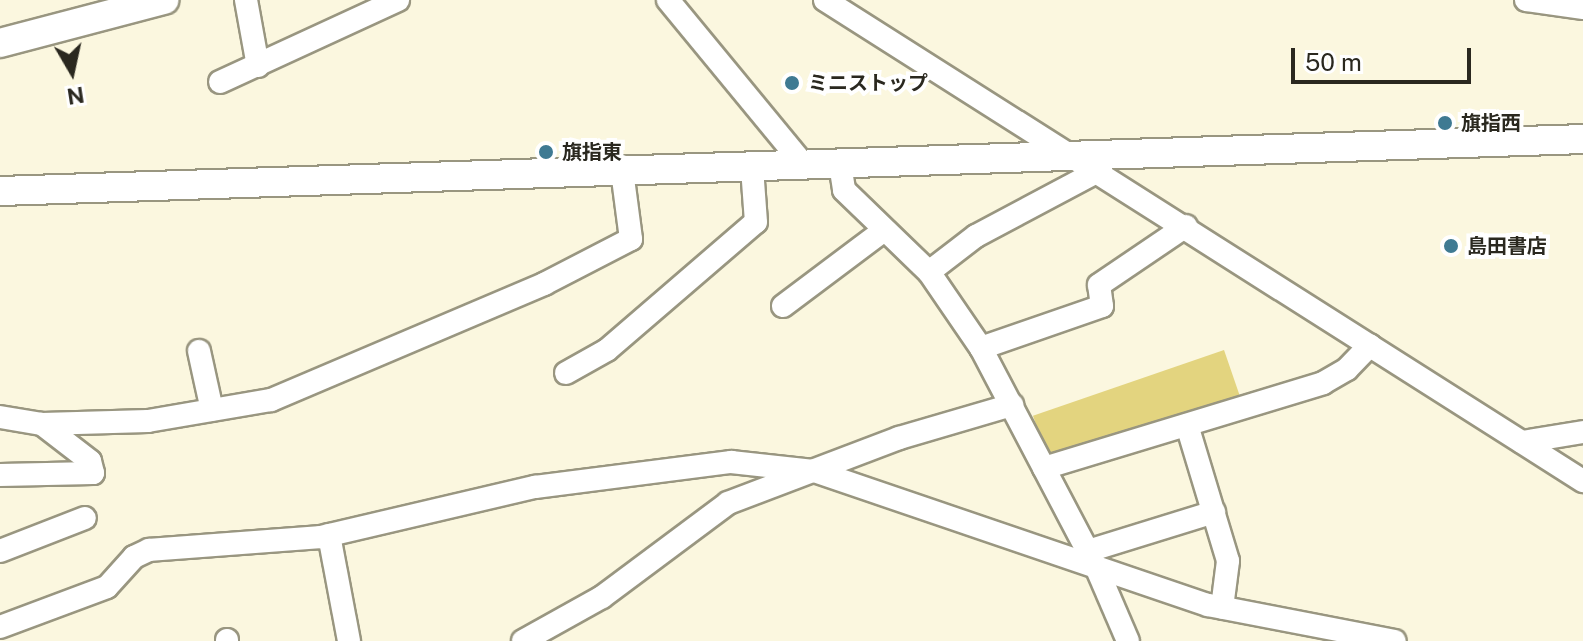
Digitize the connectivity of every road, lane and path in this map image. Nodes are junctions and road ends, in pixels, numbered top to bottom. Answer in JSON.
{"nodes":[{"id":1,"x":164,"y":0,"type":"edge"},
{"id":2,"x":246,"y":0,"type":"edge"},
{"id":3,"x":398,"y":0,"type":"edge"},
{"id":4,"x":668,"y":0,"type":"edge"},
{"id":5,"x":825,"y":0,"type":"edge"},
{"id":6,"x":1526,"y":0,"type":"edge"},
{"id":7,"x":1583,"y":8,"type":"edge"},
{"id":8,"x":0,"y":43,"type":"edge"},
{"id":9,"x":258,"y":66,"type":"junction"},
{"id":10,"x":220,"y":82,"type":"dead end"},
{"id":11,"x":1583,"y":139,"type":"edge"},
{"id":12,"x":1088,"y":163,"type":"junction"},
{"id":13,"x":840,"y":164,"type":"junction"},
{"id":14,"x":805,"y":166,"type":"junction"},
{"id":15,"x":752,"y":167,"type":"junction"},
{"id":16,"x":622,"y":171,"type":"junction"},
{"id":17,"x":0,"y":191,"type":"edge"},
{"id":18,"x":1186,"y":226,"type":"junction"},
{"id":19,"x":883,"y":231,"type":"junction"},
{"id":20,"x":929,"y":272,"type":"junction"},
{"id":21,"x":783,"y":306,"type":"dead end"},
{"id":22,"x":1370,"y":345,"type":"junction"},
{"id":23,"x":981,"y":348,"type":"junction"},
{"id":24,"x":199,"y":351,"type":"dead end"},
{"id":25,"x":566,"y":373,"type":"dead end"},
{"id":26,"x":1012,"y":405,"type":"junction"},
{"id":27,"x":212,"y":410,"type":"junction"},
{"id":28,"x":0,"y":417,"type":"edge"},
{"id":29,"x":42,"y":424,"type":"junction"},
{"id":30,"x":1187,"y":425,"type":"junction"},
{"id":31,"x":1583,"y":432,"type":"edge"},
{"id":32,"x":1522,"y":442,"type":"junction"},
{"id":33,"x":1044,"y":468,"type":"junction"},
{"id":34,"x":814,"y":471,"type":"junction"},
{"id":35,"x":0,"y":475,"type":"edge"},
{"id":36,"x":1583,"y":481,"type":"edge"},
{"id":37,"x":1214,"y":512,"type":"junction"},
{"id":38,"x":85,"y":518,"type":"dead end"},
{"id":39,"x":329,"y":535,"type":"junction"},
{"id":40,"x":0,"y":551,"type":"edge"},
{"id":41,"x":1092,"y":560,"type":"junction"},
{"id":42,"x":1222,"y":608,"type":"junction"},
{"id":43,"x":0,"y":627,"type":"edge"},
{"id":44,"x":349,"y":641,"type":"edge"},
{"id":45,"x":523,"y":641,"type":"edge"},
{"id":46,"x":1128,"y":641,"type":"edge"},
{"id":47,"x":1395,"y":641,"type":"edge"}],
"edges":[{"from":1,"to":8,"type":"street"},
{"from":2,"to":9,"type":"street"},
{"from":3,"to":9,"type":"street"},
{"from":4,"to":14,"type":"street"},
{"from":5,"to":12,"type":"street"},
{"from":6,"to":7,"type":"street"},
{"from":9,"to":10,"type":"street"},
{"from":11,"to":12,"type":"street"},
{"from":12,"to":13,"type":"street"},
{"from":12,"to":18,"type":"street"},
{"from":12,"to":20,"type":"street"},
{"from":13,"to":14,"type":"street"},
{"from":13,"to":19,"type":"street"},
{"from":14,"to":15,"type":"street"},
{"from":15,"to":16,"type":"street"},
{"from":15,"to":25,"type":"street"},
{"from":16,"to":17,"type":"street"},
{"from":16,"to":27,"type":"street"},
{"from":18,"to":22,"type":"street"},
{"from":18,"to":23,"type":"street"},
{"from":19,"to":20,"type":"street"},
{"from":19,"to":21,"type":"street"},
{"from":20,"to":23,"type":"street"},
{"from":22,"to":30,"type":"street"},
{"from":22,"to":32,"type":"street"},
{"from":23,"to":26,"type":"street"},
{"from":24,"to":27,"type":"street"},
{"from":26,"to":33,"type":"street"},
{"from":26,"to":34,"type":"street"},
{"from":27,"to":29,"type":"street"},
{"from":28,"to":29,"type":"street"},
{"from":29,"to":35,"type":"street"},
{"from":30,"to":33,"type":"street"},
{"from":30,"to":37,"type":"street"},
{"from":31,"to":32,"type":"street"},
{"from":32,"to":36,"type":"street"},
{"from":33,"to":41,"type":"street"},
{"from":34,"to":39,"type":"street"},
{"from":34,"to":41,"type":"street"},
{"from":34,"to":45,"type":"street"},
{"from":37,"to":41,"type":"street"},
{"from":37,"to":42,"type":"street"},
{"from":38,"to":40,"type":"street"},
{"from":39,"to":43,"type":"street"},
{"from":39,"to":44,"type":"street"},
{"from":41,"to":42,"type":"street"},
{"from":41,"to":46,"type":"street"},
{"from":42,"to":47,"type":"street"}]}
